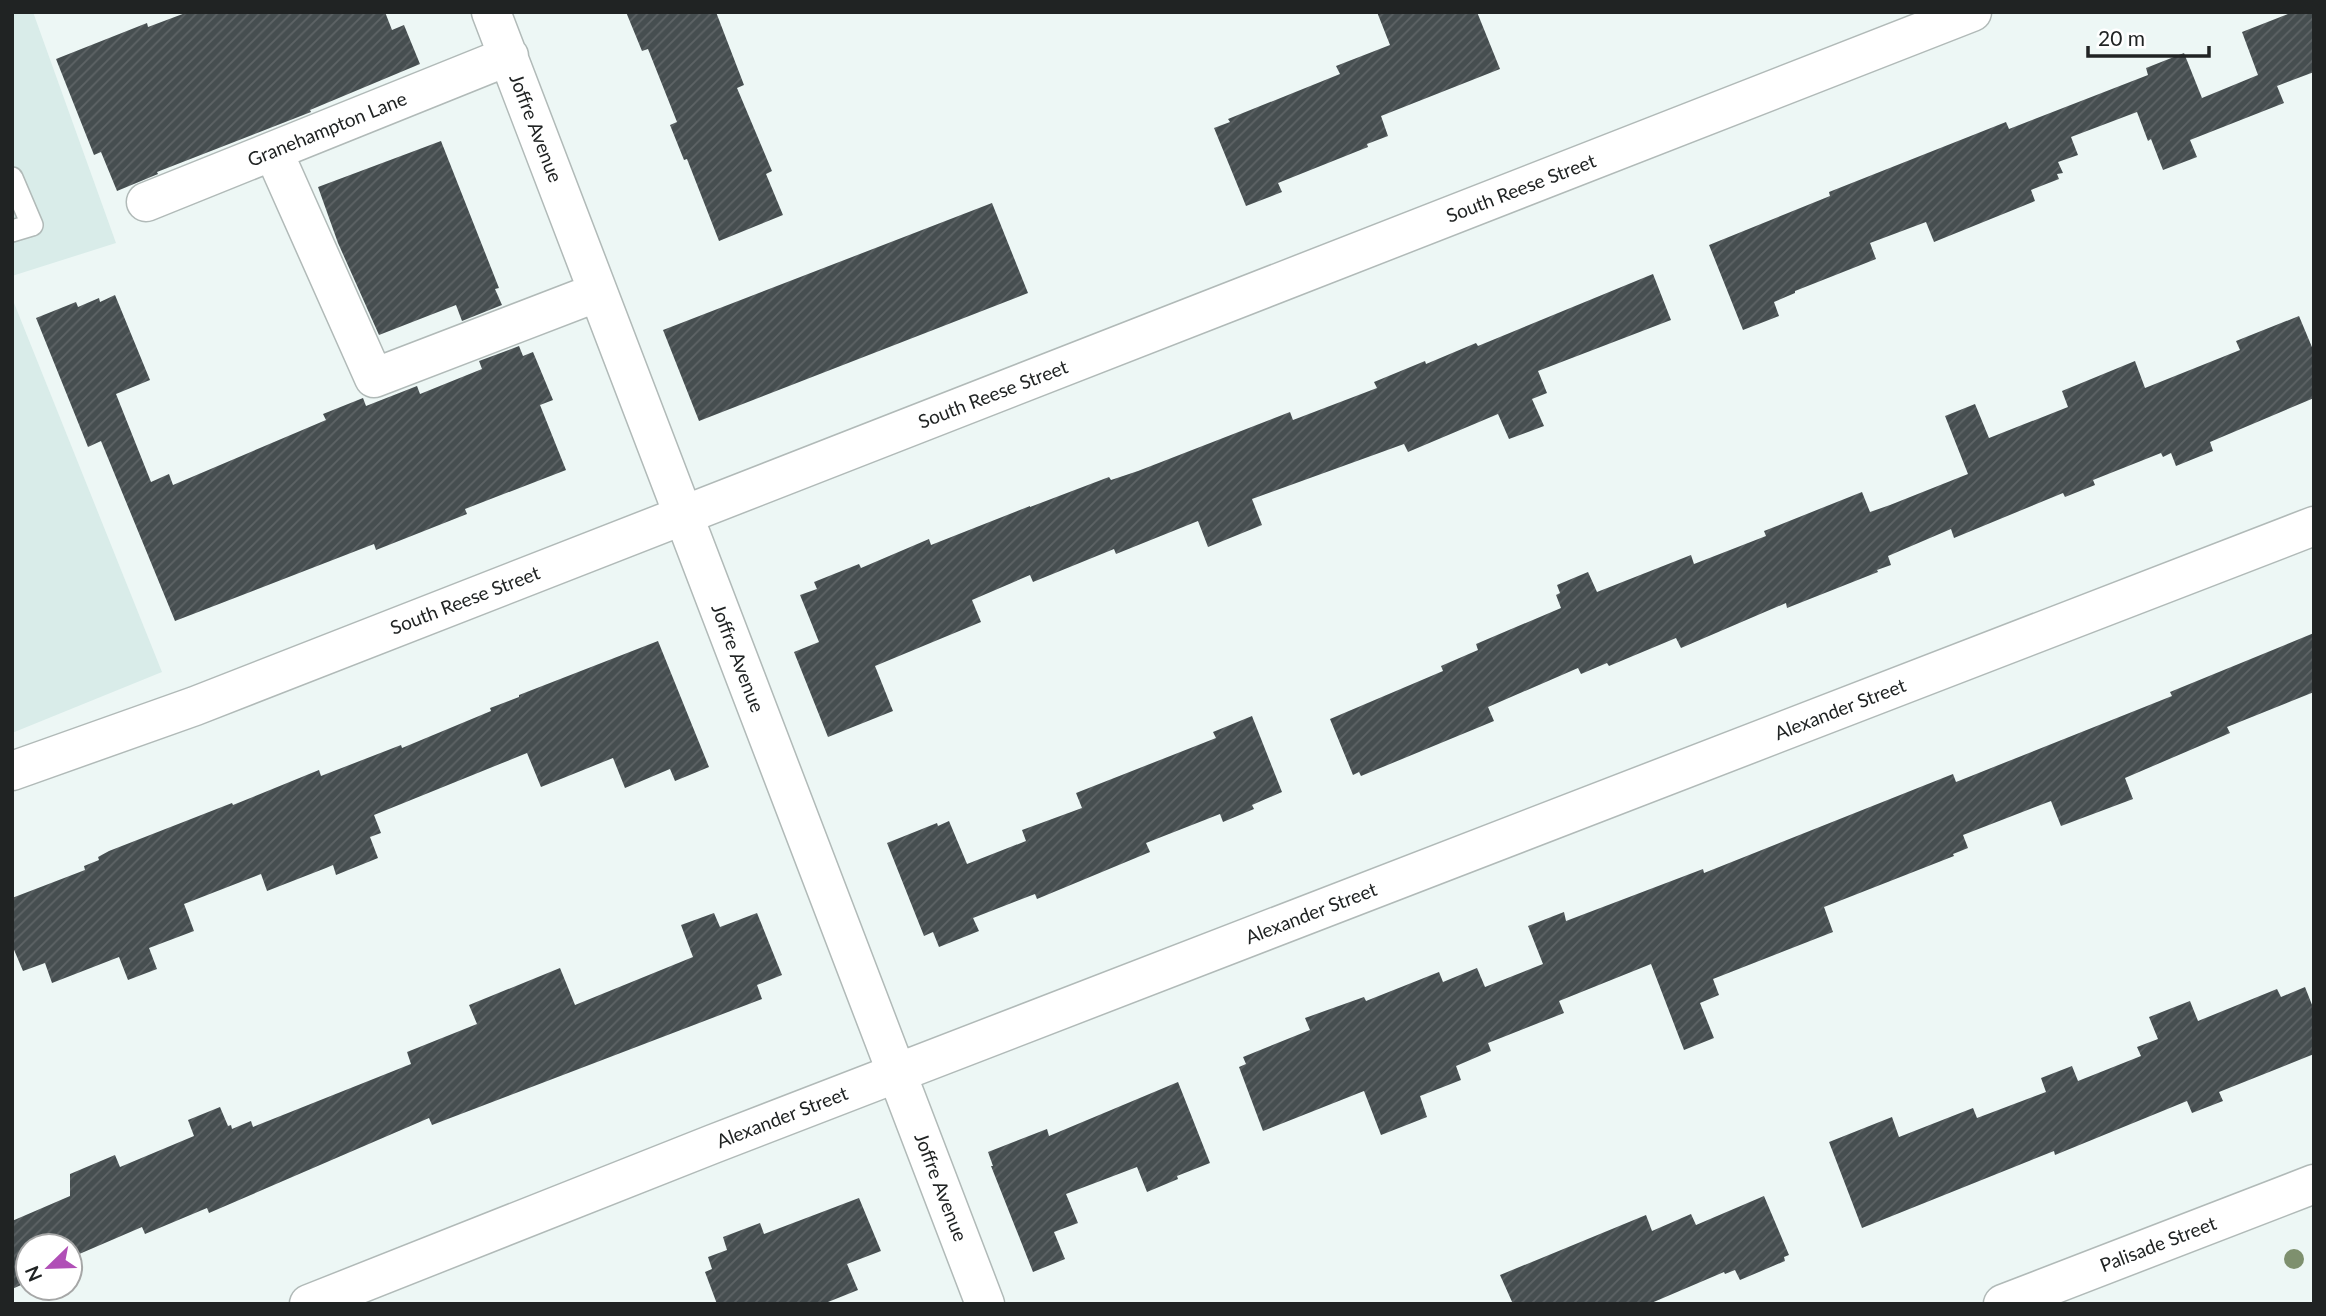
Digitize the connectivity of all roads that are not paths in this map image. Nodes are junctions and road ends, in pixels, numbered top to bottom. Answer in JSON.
{"nodes":[{"id":1,"x":491,"y":12,"type":"edge"},
{"id":2,"x":1972,"y":12,"type":"edge"},
{"id":3,"x":509,"y":56,"type":"junction"},
{"id":4,"x":273,"y":151,"type":"junction"},
{"id":5,"x":12,"y":178,"type":"edge"},
{"id":6,"x":146,"y":202,"type":"dead end"},
{"id":7,"x":12,"y":231,"type":"edge"},
{"id":8,"x":598,"y":292,"type":"junction"},
{"id":9,"x":682,"y":514,"type":"junction"},
{"id":10,"x":2314,"y":526,"type":"edge"},
{"id":11,"x":12,"y":771,"type":"edge"},
{"id":12,"x":898,"y":1073,"type":"junction"},
{"id":13,"x":2314,"y":1184,"type":"edge"},
{"id":14,"x":309,"y":1304,"type":"edge"},
{"id":15,"x":985,"y":1304,"type":"edge"},
{"id":16,"x":2003,"y":1304,"type":"edge"}],
"edges":[{"from":1,"to":3,"type":"street","name":"Joffre Avenue"},
{"from":2,"to":9,"type":"street","name":"South Reese Street"},
{"from":3,"to":4,"type":"street","name":"Granehampton Lane"},
{"from":3,"to":8,"type":"street","name":"Joffre Avenue"},
{"from":4,"to":6,"type":"street","name":"Granehampton Lane"},
{"from":4,"to":8,"type":"street"},
{"from":5,"to":7,"type":"lane"},
{"from":8,"to":9,"type":"street","name":"Joffre Avenue"},
{"from":9,"to":11,"type":"street","name":"South Reese Street"},
{"from":9,"to":12,"type":"street","name":"Joffre Avenue"},
{"from":10,"to":12,"type":"street","name":"Alexander Street"},
{"from":12,"to":14,"type":"street","name":"Alexander Street"},
{"from":12,"to":15,"type":"street","name":"Joffre Avenue"},
{"from":13,"to":16,"type":"street","name":"Palisade Street"}]}
